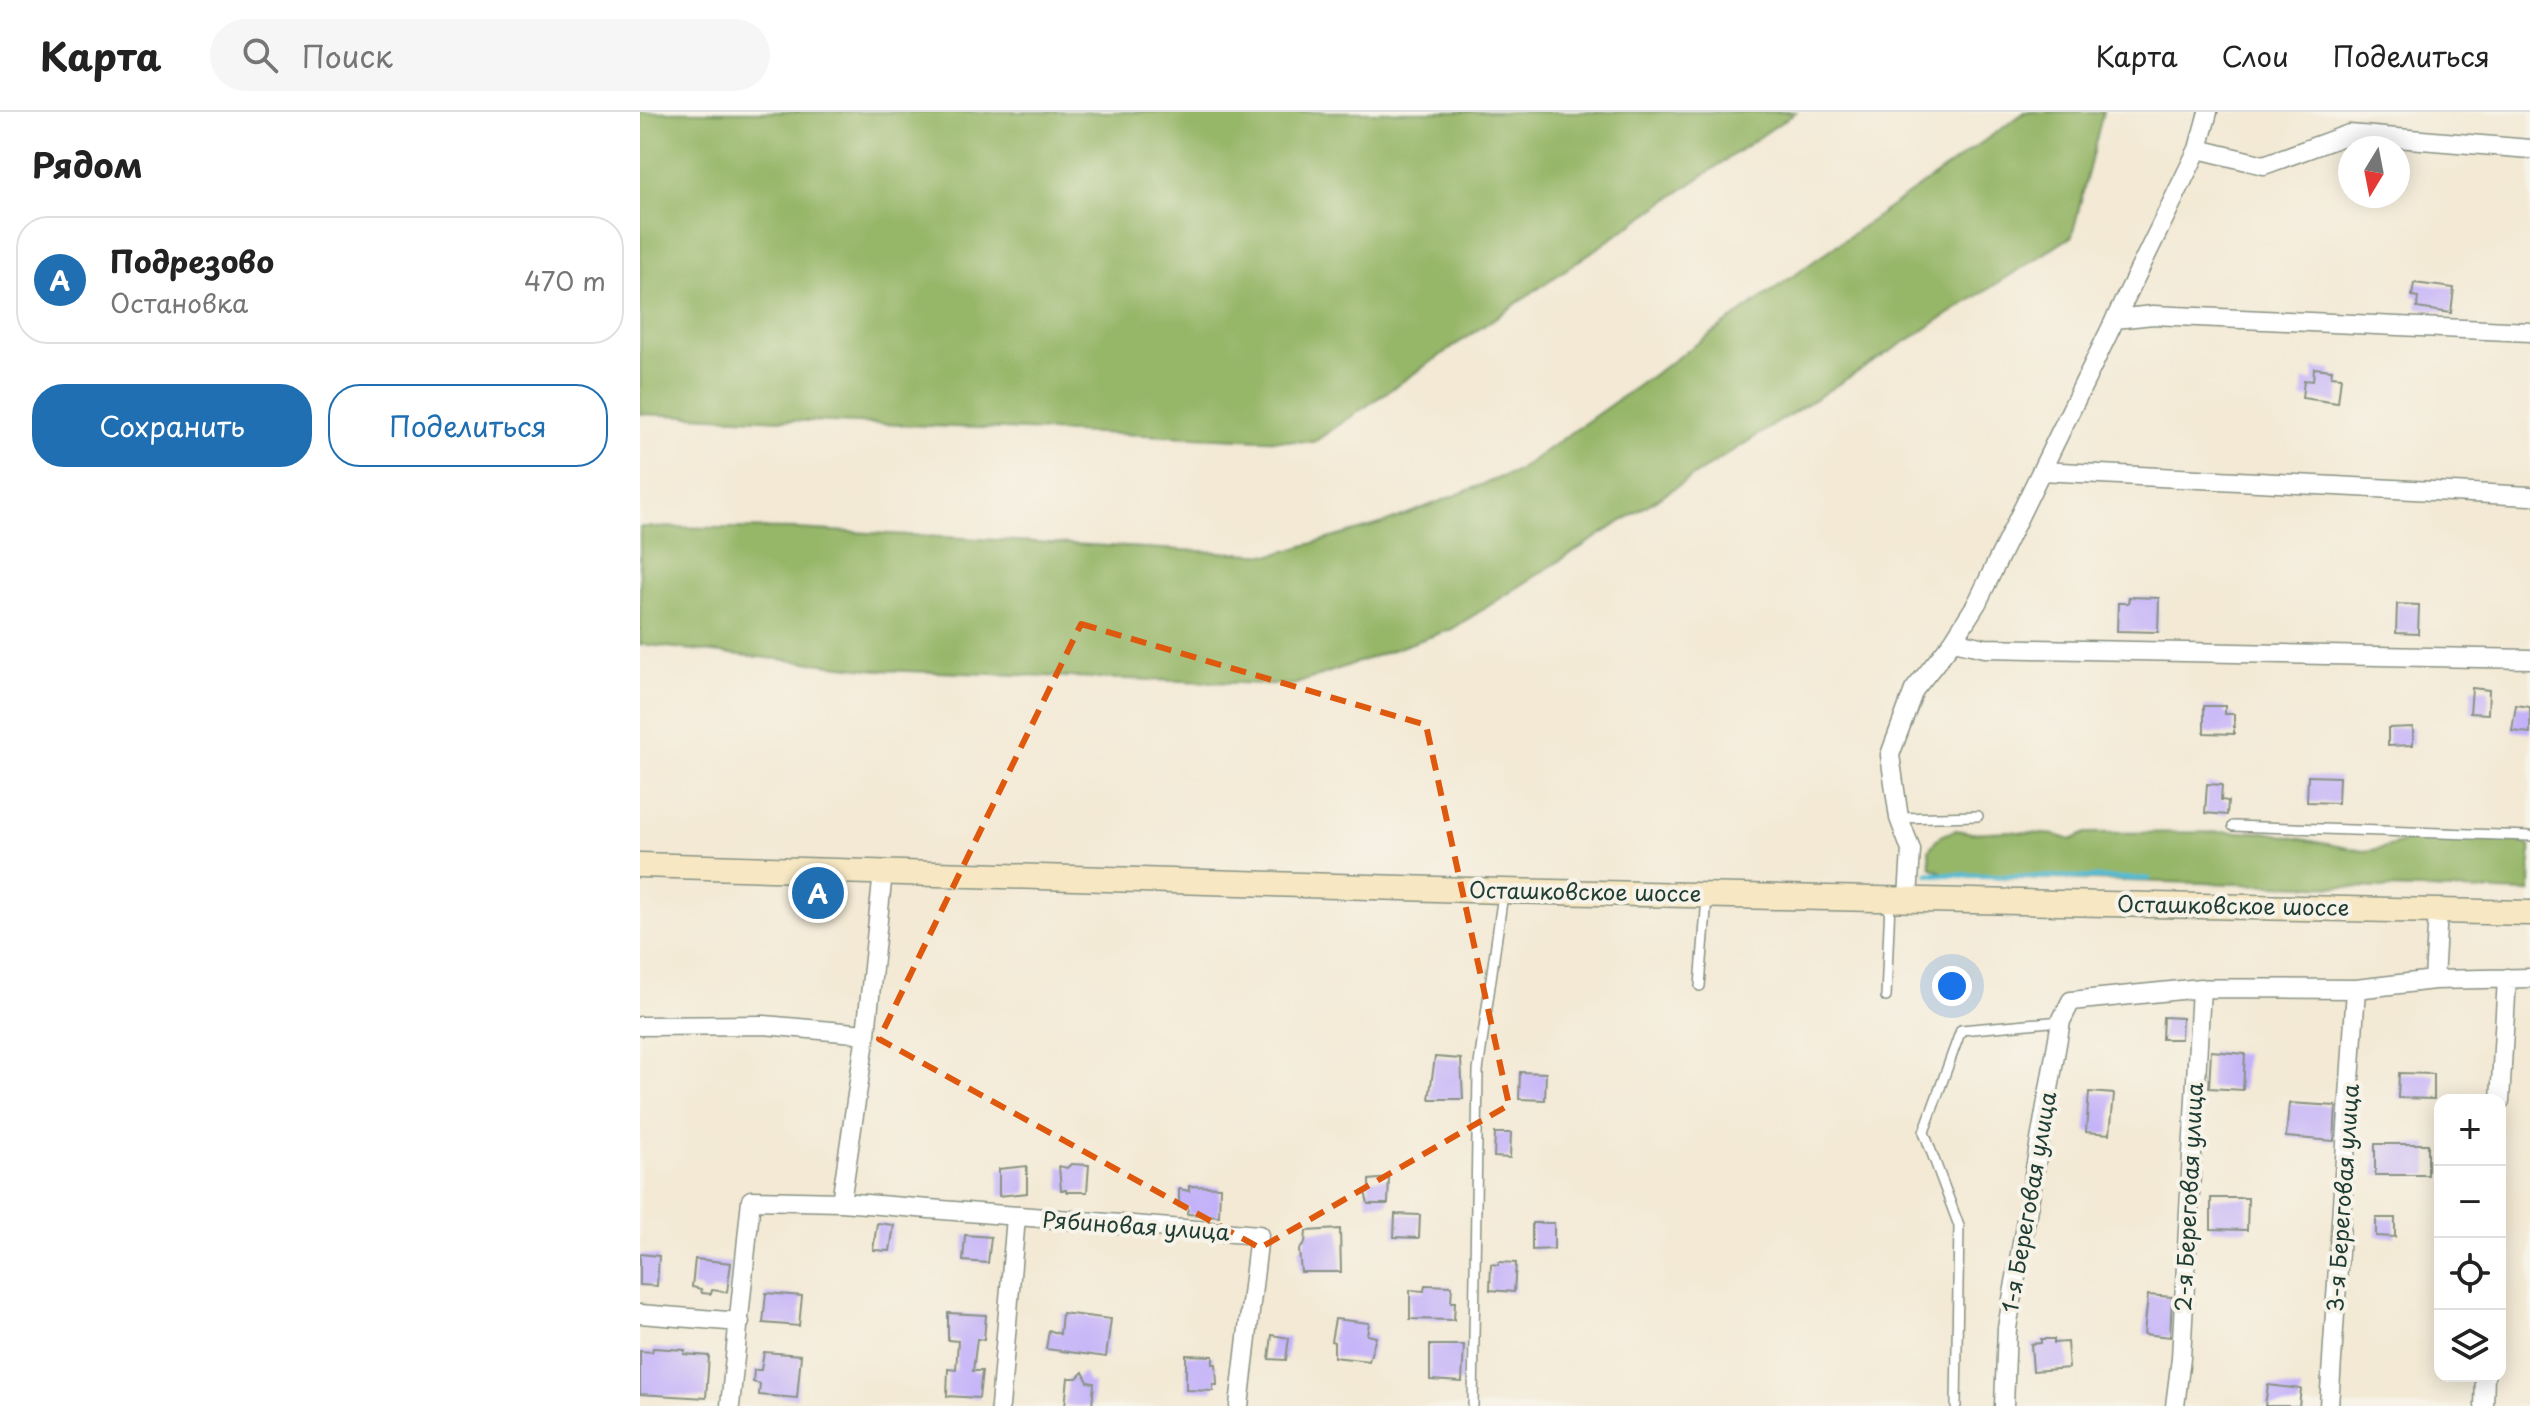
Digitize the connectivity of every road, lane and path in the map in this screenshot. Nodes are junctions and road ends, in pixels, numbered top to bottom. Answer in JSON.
{"nodes":[{"id":1,"x":2208,"y":112,"type":"edge"},
{"id":2,"x":2198,"y":149,"type":"junction"},
{"id":3,"x":2530,"y":149,"type":"edge"},
{"id":4,"x":2115,"y":319,"type":"junction"},
{"id":5,"x":2530,"y":332,"type":"edge"},
{"id":6,"x":2041,"y":471,"type":"junction"},
{"id":7,"x":2530,"y":496,"type":"edge"},
{"id":8,"x":1953,"y":641,"type":"junction"},
{"id":9,"x":2530,"y":659,"type":"edge"},
{"id":10,"x":1978,"y":816,"type":"dead end"},
{"id":11,"x":1899,"y":818,"type":"junction"},
{"id":12,"x":2233,"y":826,"type":"dead end"},
{"id":13,"x":2530,"y":836,"type":"edge"},
{"id":14,"x":640,"y":865,"type":"edge"},
{"id":15,"x":883,"y":872,"type":"junction"},
{"id":16,"x":1503,"y":891,"type":"junction"},
{"id":17,"x":1708,"y":894,"type":"junction"},
{"id":18,"x":1899,"y":898,"type":"junction"},
{"id":19,"x":2438,"y":911,"type":"junction"},
{"id":20,"x":2530,"y":913,"type":"edge"},
{"id":21,"x":2507,"y":978,"type":"junction"},
{"id":22,"x":2530,"y":978,"type":"edge"},
{"id":23,"x":2434,"y":980,"type":"junction"},
{"id":24,"x":1700,"y":986,"type":"dead end"},
{"id":25,"x":2201,"y":988,"type":"junction"},
{"id":26,"x":2356,"y":989,"type":"junction"},
{"id":27,"x":1886,"y":997,"type":"dead end"},
{"id":28,"x":2061,"y":1021,"type":"junction"},
{"id":29,"x":640,"y":1026,"type":"edge"},
{"id":30,"x":866,"y":1034,"type":"junction"},
{"id":31,"x":2500,"y":1094,"type":"edge"},
{"id":32,"x":841,"y":1202,"type":"junction"},
{"id":33,"x":1016,"y":1217,"type":"junction"},
{"id":34,"x":640,"y":1314,"type":"edge"},
{"id":35,"x":740,"y":1322,"type":"junction"},
{"id":36,"x":2485,"y":1382,"type":"edge"},
{"id":37,"x":730,"y":1406,"type":"edge"},
{"id":38,"x":1000,"y":1406,"type":"edge"},
{"id":39,"x":1239,"y":1406,"type":"edge"},
{"id":40,"x":1473,"y":1406,"type":"edge"},
{"id":41,"x":1956,"y":1406,"type":"edge"},
{"id":42,"x":2004,"y":1406,"type":"edge"},
{"id":43,"x":2175,"y":1406,"type":"edge"},
{"id":44,"x":2329,"y":1406,"type":"edge"},
{"id":45,"x":2484,"y":1406,"type":"edge"}],
"edges":[{"from":1,"to":2,"type":"street"},
{"from":2,"to":3,"type":"street"},
{"from":2,"to":4,"type":"street"},
{"from":4,"to":5,"type":"street"},
{"from":4,"to":6,"type":"street"},
{"from":6,"to":7,"type":"street"},
{"from":6,"to":8,"type":"street"},
{"from":8,"to":9,"type":"street"},
{"from":8,"to":11,"type":"street"},
{"from":10,"to":11,"type":"lane"},
{"from":11,"to":18,"type":"street"},
{"from":12,"to":13,"type":"lane"},
{"from":14,"to":15,"type":"main road","name":"Осташковское шоссе"},
{"from":15,"to":16,"type":"main road","name":"Осташковское шоссе"},
{"from":15,"to":30,"type":"street"},
{"from":16,"to":17,"type":"main road","name":"Осташковское шоссе"},
{"from":16,"to":40,"type":"lane"},
{"from":17,"to":18,"type":"main road","name":"Осташковское шоссе"},
{"from":17,"to":24,"type":"lane"},
{"from":18,"to":19,"type":"main road","name":"Осташковское шоссе"},
{"from":18,"to":27,"type":"lane"},
{"from":19,"to":20,"type":"main road","name":"Осташковское шоссе"},
{"from":19,"to":23,"type":"street"},
{"from":21,"to":22,"type":"street"},
{"from":21,"to":23,"type":"street"},
{"from":21,"to":31,"type":"street"},
{"from":23,"to":26,"type":"street"},
{"from":25,"to":26,"type":"street"},
{"from":25,"to":28,"type":"street","name":"1-я Береговая улица"},
{"from":25,"to":43,"type":"street","name":"2-я Береговая улица"},
{"from":26,"to":44,"type":"street","name":"3-я Береговая улица"},
{"from":28,"to":41,"type":"lane"},
{"from":28,"to":42,"type":"street","name":"1-я Береговая улица"},
{"from":29,"to":30,"type":"street"},
{"from":30,"to":32,"type":"street"},
{"from":32,"to":33,"type":"street","name":"Рябиновая улица"},
{"from":32,"to":35,"type":"street","name":"Рябиновая улица"},
{"from":33,"to":38,"type":"street"},
{"from":33,"to":39,"type":"street","name":"Рябиновая улица"},
{"from":34,"to":35,"type":"street"},
{"from":35,"to":37,"type":"street"},
{"from":36,"to":45,"type":"street"}]}
